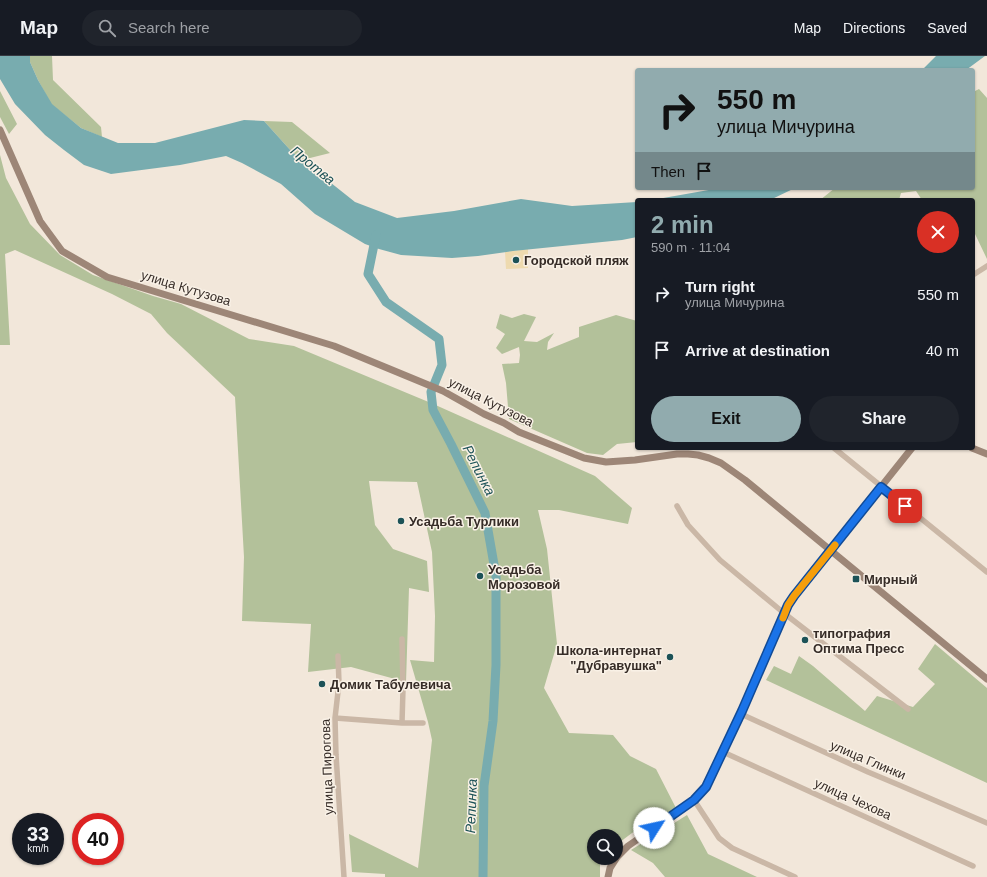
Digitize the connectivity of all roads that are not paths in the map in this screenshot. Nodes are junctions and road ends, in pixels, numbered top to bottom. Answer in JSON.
{"nodes":[{"id":1,"x":0,"y":130,"type":"edge"},
{"id":2,"x":987,"y":266,"type":"edge"},
{"id":3,"x":975,"y":274,"type":"edge"},
{"id":4,"x":975,"y":449,"type":"edge"},
{"id":5,"x":836,"y":450,"type":"edge"},
{"id":6,"x":910,"y":450,"type":"edge"},
{"id":7,"x":699,"y":451,"type":"edge"},
{"id":8,"x":987,"y":454,"type":"edge"},
{"id":9,"x":881,"y":487,"type":"junction"},
{"id":10,"x":677,"y":506,"type":"dead end"},
{"id":11,"x":830,"y":551,"type":"junction"},
{"id":12,"x":987,"y":572,"type":"edge"},
{"id":13,"x":785,"y":614,"type":"junction"},
{"id":14,"x":402,"y":639,"type":"dead end"},
{"id":15,"x":338,"y":656,"type":"dead end"},
{"id":16,"x":987,"y":679,"type":"edge"},
{"id":17,"x":908,"y":709,"type":"dead end"},
{"id":18,"x":741,"y":714,"type":"junction"},
{"id":19,"x":335,"y":718,"type":"junction"},
{"id":20,"x":402,"y":723,"type":"junction"},
{"id":21,"x":423,"y":723,"type":"dead end"},
{"id":22,"x":723,"y":752,"type":"junction"},
{"id":23,"x":694,"y":800,"type":"junction"},
{"id":24,"x":987,"y":823,"type":"edge"},
{"id":25,"x":973,"y":866,"type":"dead end"},
{"id":26,"x":344,"y":877,"type":"edge"},
{"id":27,"x":608,"y":877,"type":"edge"},
{"id":28,"x":795,"y":877,"type":"edge"}],
"edges":[{"from":1,"to":7,"type":"main road","name":"улица Кутузова"},
{"from":2,"to":3,"type":"street"},
{"from":4,"to":8,"type":"main road"},
{"from":5,"to":9,"type":"street"},
{"from":6,"to":9,"type":"main road"},
{"from":7,"to":11,"type":"main road","name":"улица Кутузова"},
{"from":9,"to":11,"type":"main road"},
{"from":9,"to":12,"type":"street"},
{"from":10,"to":13,"type":"street"},
{"from":11,"to":13,"type":"main road"},
{"from":11,"to":16,"type":"main road","name":"улица Кутузова"},
{"from":13,"to":17,"type":"street"},
{"from":13,"to":18,"type":"main road"},
{"from":14,"to":20,"type":"street"},
{"from":15,"to":19,"type":"street","name":"улица Пирогова"},
{"from":18,"to":22,"type":"main road"},
{"from":18,"to":24,"type":"street","name":"улица Глинки"},
{"from":19,"to":20,"type":"street"},
{"from":19,"to":26,"type":"street","name":"улица Пирогова"},
{"from":20,"to":21,"type":"street"},
{"from":22,"to":23,"type":"main road"},
{"from":22,"to":25,"type":"street","name":"улица Чехова"},
{"from":23,"to":27,"type":"main road"},
{"from":23,"to":28,"type":"street"}]}
